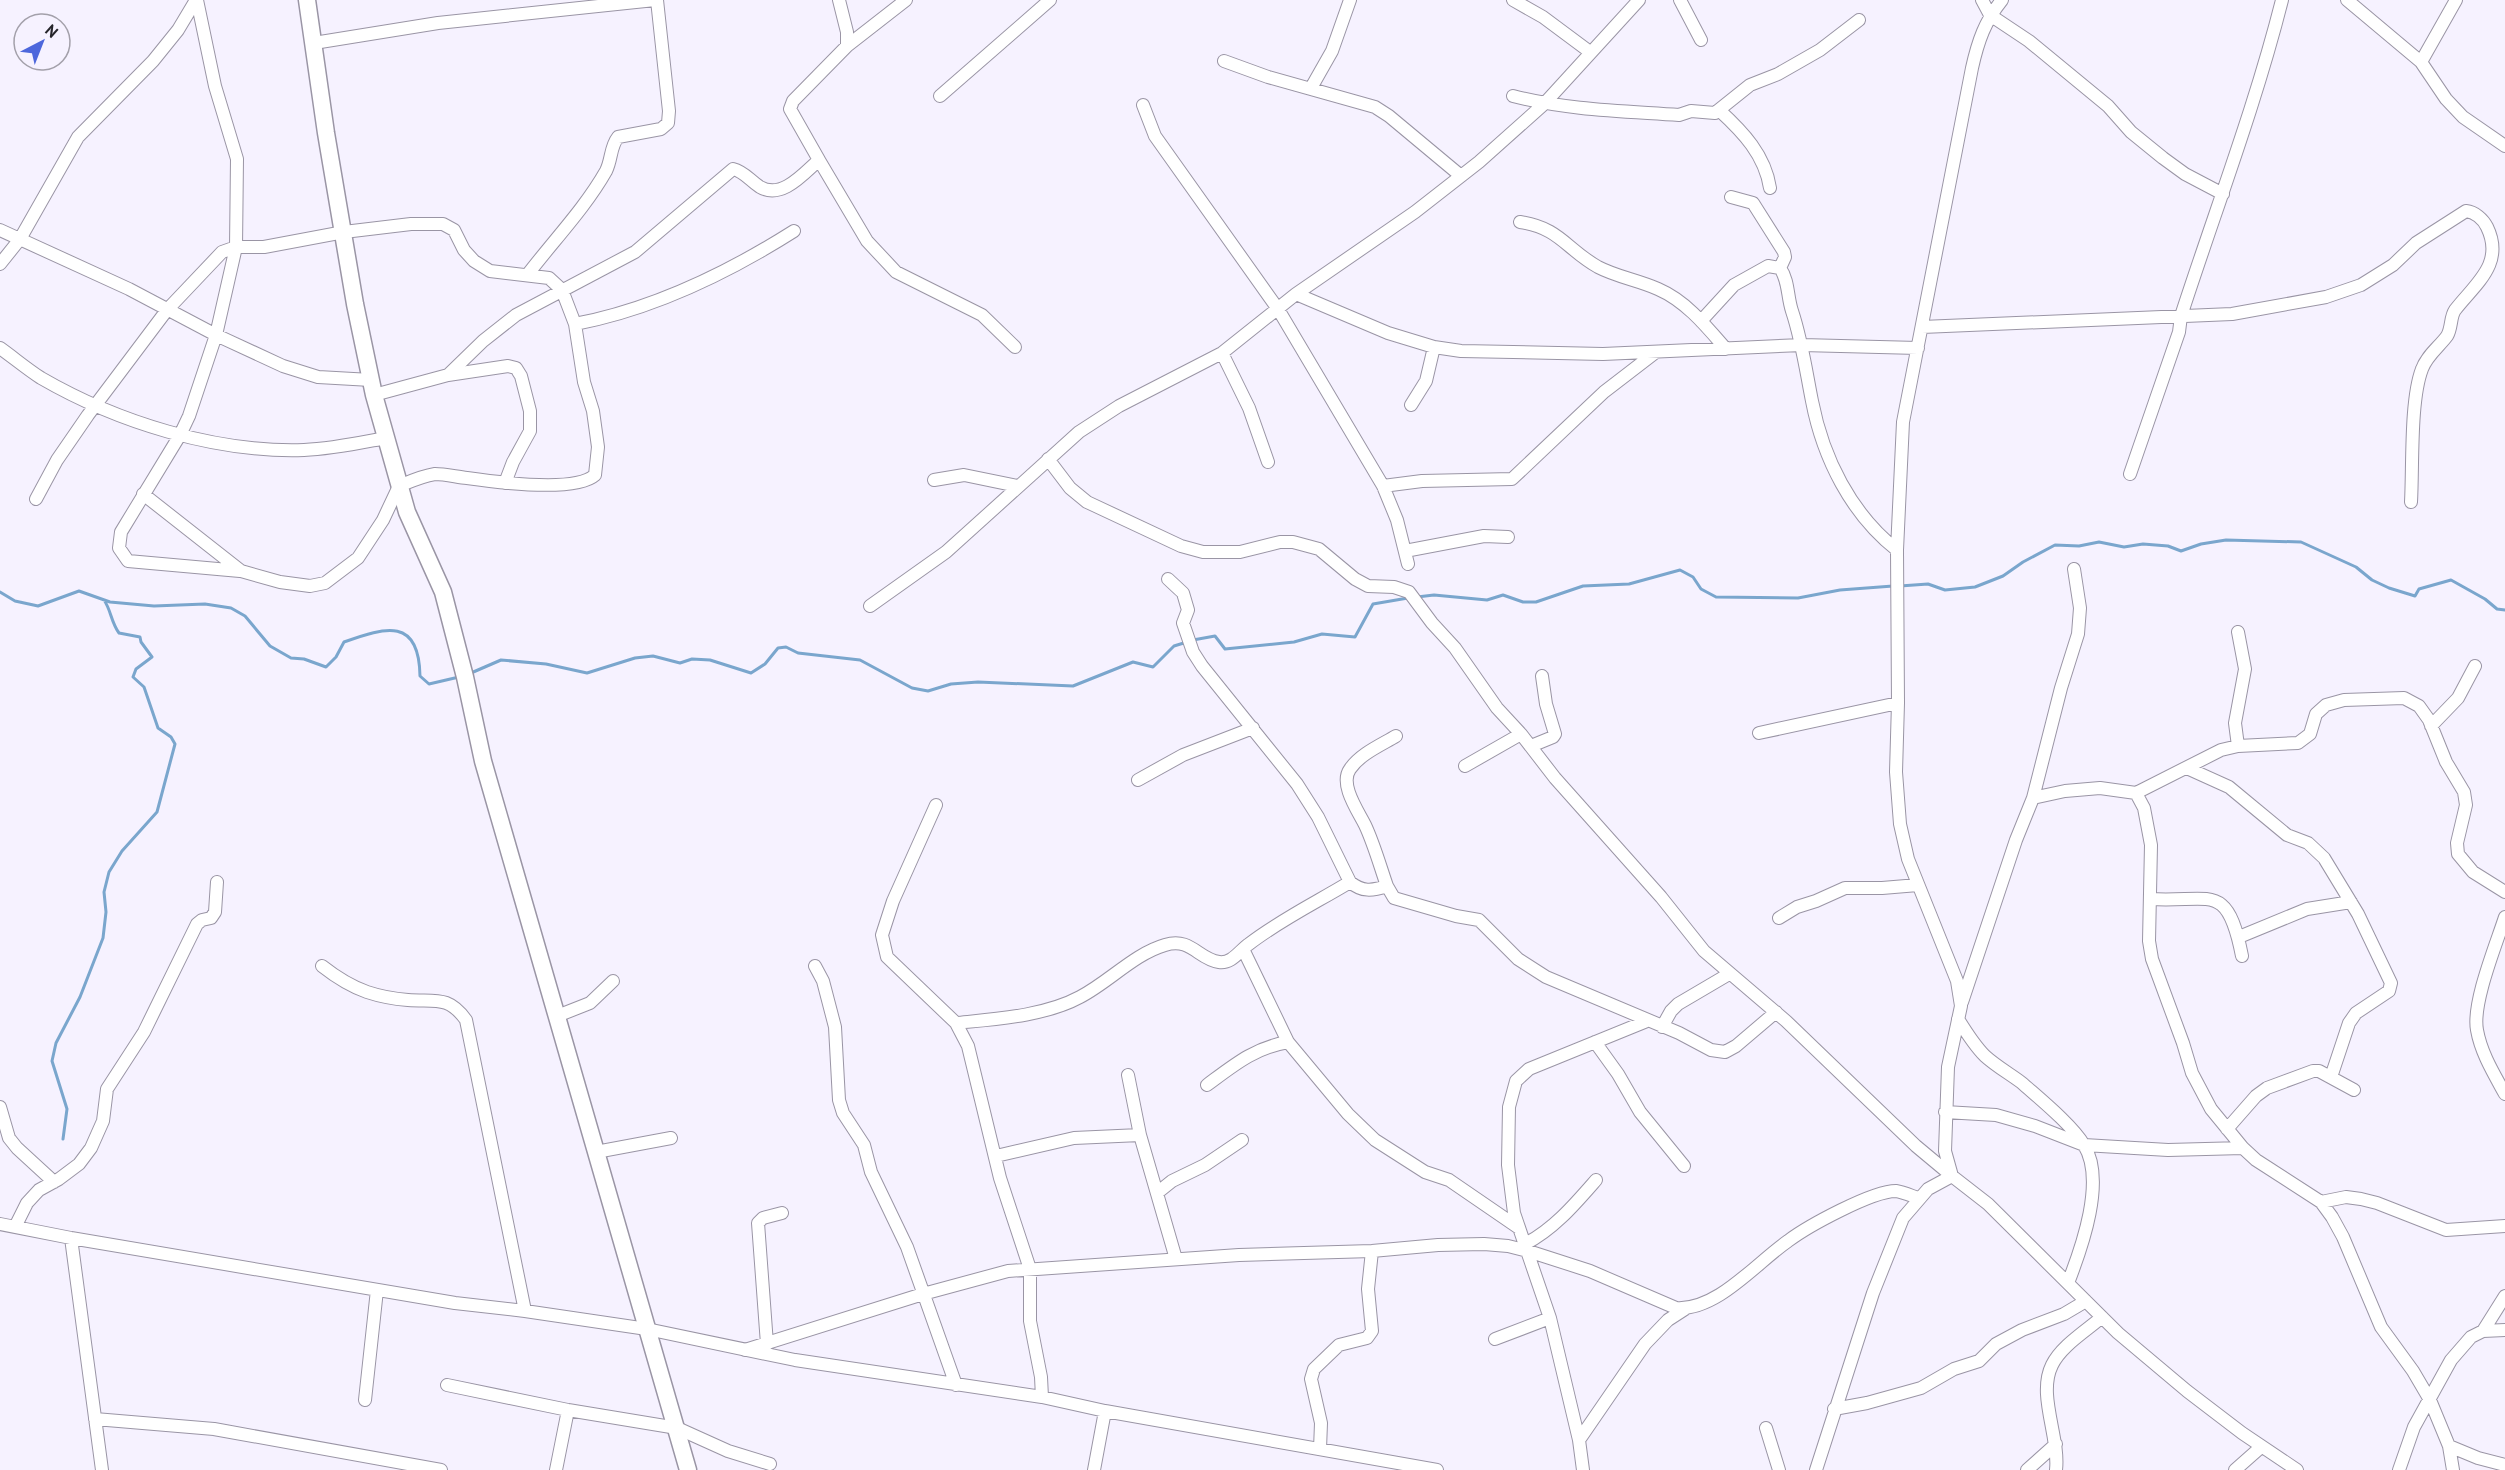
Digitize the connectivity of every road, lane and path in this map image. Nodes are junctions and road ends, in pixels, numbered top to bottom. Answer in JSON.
{"nodes":[{"id":1,"x":197,"y":0,"type":"edge"},
{"id":2,"x":307,"y":0,"type":"edge"},
{"id":3,"x":656,"y":0,"type":"edge"},
{"id":4,"x":839,"y":0,"type":"edge"},
{"id":5,"x":906,"y":0,"type":"edge"},
{"id":6,"x":1050,"y":0,"type":"edge"},
{"id":7,"x":1337,"y":0,"type":"edge"},
{"id":8,"x":1514,"y":0,"type":"edge"},
{"id":9,"x":1640,"y":0,"type":"edge"},
{"id":10,"x":1680,"y":0,"type":"edge"},
{"id":11,"x":1982,"y":0,"type":"edge"},
{"id":12,"x":2002,"y":0,"type":"edge"},
{"id":13,"x":2282,"y":0,"type":"edge"},
{"id":14,"x":2347,"y":0,"type":"edge"},
{"id":15,"x":2456,"y":0,"type":"edge"},
{"id":16,"x":1349,"y":4,"type":"edge"},
{"id":17,"x":1990,"y":15,"type":"junction"},
{"id":18,"x":1859,"y":20,"type":"dead end"},
{"id":19,"x":1701,"y":40,"type":"dead end"},
{"id":20,"x":314,"y":43,"type":"junction"},
{"id":21,"x":847,"y":46,"type":"junction"},
{"id":22,"x":1590,"y":52,"type":"junction"},
{"id":23,"x":1224,"y":61,"type":"dead end"},
{"id":24,"x":2421,"y":62,"type":"junction"},
{"id":25,"x":1311,"y":88,"type":"junction"},
{"id":26,"x":940,"y":96,"type":"dead end"},
{"id":27,"x":1513,"y":96,"type":"dead end"},
{"id":28,"x":1544,"y":104,"type":"junction"},
{"id":29,"x":1143,"y":105,"type":"dead end"},
{"id":30,"x":1719,"y":110,"type":"junction"},
{"id":31,"x":2505,"y":146,"type":"edge"},
{"id":32,"x":819,"y":160,"type":"junction"},
{"id":33,"x":1461,"y":177,"type":"junction"},
{"id":34,"x":1770,"y":188,"type":"dead end"},
{"id":35,"x":2223,"y":194,"type":"junction"},
{"id":36,"x":1731,"y":196,"type":"dead end"},
{"id":37,"x":1520,"y":222,"type":"dead end"},
{"id":38,"x":0,"y":230,"type":"edge"},
{"id":39,"x":794,"y":231,"type":"dead end"},
{"id":40,"x":344,"y":232,"type":"junction"},
{"id":41,"x":20,"y":239,"type":"junction"},
{"id":42,"x":236,"y":247,"type":"junction"},
{"id":43,"x":0,"y":264,"type":"edge"},
{"id":44,"x":1780,"y":268,"type":"junction"},
{"id":45,"x":528,"y":274,"type":"junction"},
{"id":46,"x":562,"y":290,"type":"junction"},
{"id":47,"x":1296,"y":294,"type":"junction"},
{"id":48,"x":1278,"y":309,"type":"junction"},
{"id":49,"x":167,"y":310,"type":"junction"},
{"id":50,"x":2181,"y":316,"type":"junction"},
{"id":51,"x":1701,"y":321,"type":"junction"},
{"id":52,"x":574,"y":324,"type":"junction"},
{"id":53,"x":1922,"y":327,"type":"junction"},
{"id":54,"x":216,"y":335,"type":"junction"},
{"id":55,"x":1802,"y":345,"type":"junction"},
{"id":56,"x":1015,"y":347,"type":"dead end"},
{"id":57,"x":1434,"y":347,"type":"junction"},
{"id":58,"x":0,"y":348,"type":"edge"},
{"id":59,"x":1918,"y":348,"type":"junction"},
{"id":60,"x":1726,"y":349,"type":"junction"},
{"id":61,"x":1222,"y":352,"type":"junction"},
{"id":62,"x":1656,"y":352,"type":"junction"},
{"id":63,"x":448,"y":375,"type":"junction"},
{"id":64,"x":372,"y":387,"type":"junction"},
{"id":65,"x":96,"y":405,"type":"junction"},
{"id":66,"x":1411,"y":405,"type":"dead end"},
{"id":67,"x":180,"y":435,"type":"junction"},
{"id":68,"x":386,"y":438,"type":"junction"},
{"id":69,"x":1048,"y":459,"type":"junction"},
{"id":70,"x":1268,"y":462,"type":"dead end"},
{"id":71,"x":2130,"y":474,"type":"dead end"},
{"id":72,"x":934,"y":480,"type":"dead end"},
{"id":73,"x":506,"y":483,"type":"junction"},
{"id":74,"x":399,"y":486,"type":"junction"},
{"id":75,"x":1017,"y":486,"type":"junction"},
{"id":76,"x":1383,"y":486,"type":"junction"},
{"id":77,"x":143,"y":494,"type":"junction"},
{"id":78,"x":36,"y":499,"type":"dead end"},
{"id":79,"x":2411,"y":502,"type":"dead end"},
{"id":80,"x":1508,"y":537,"type":"dead end"},
{"id":81,"x":1897,"y":550,"type":"junction"},
{"id":82,"x":1405,"y":552,"type":"junction"},
{"id":83,"x":1408,"y":564,"type":"dead end"},
{"id":84,"x":2074,"y":569,"type":"dead end"},
{"id":85,"x":241,"y":571,"type":"junction"},
{"id":86,"x":1168,"y":579,"type":"dead end"},
{"id":87,"x":870,"y":606,"type":"dead end"},
{"id":88,"x":2238,"y":632,"type":"dead end"},
{"id":89,"x":2475,"y":666,"type":"dead end"},
{"id":90,"x":1542,"y":676,"type":"dead end"},
{"id":91,"x":1898,"y":703,"type":"junction"},
{"id":92,"x":2431,"y":726,"type":"junction"},
{"id":93,"x":1253,"y":728,"type":"junction"},
{"id":94,"x":1759,"y":732,"type":"dead end"},
{"id":95,"x":1521,"y":734,"type":"junction"},
{"id":96,"x":1396,"y":736,"type":"dead end"},
{"id":97,"x":1531,"y":746,"type":"junction"},
{"id":98,"x":2238,"y":746,"type":"junction"},
{"id":99,"x":1466,"y":766,"type":"dead end"},
{"id":100,"x":2187,"y":768,"type":"junction"},
{"id":101,"x":1138,"y":780,"type":"dead end"},
{"id":102,"x":2136,"y":793,"type":"junction"},
{"id":103,"x":2033,"y":798,"type":"junction"},
{"id":104,"x":936,"y":805,"type":"dead end"},
{"id":105,"x":217,"y":882,"type":"dead end"},
{"id":106,"x":1350,"y":882,"type":"junction"},
{"id":107,"x":1918,"y":885,"type":"junction"},
{"id":108,"x":1387,"y":886,"type":"junction"},
{"id":109,"x":2505,"y":892,"type":"edge"},
{"id":110,"x":2150,"y":899,"type":"junction"},
{"id":111,"x":2351,"y":902,"type":"junction"},
{"id":112,"x":2505,"y":917,"type":"edge"},
{"id":113,"x":1779,"y":918,"type":"dead end"},
{"id":114,"x":2239,"y":937,"type":"junction"},
{"id":115,"x":1243,"y":949,"type":"junction"},
{"id":116,"x":2242,"y":956,"type":"dead end"},
{"id":117,"x":322,"y":966,"type":"dead end"},
{"id":118,"x":815,"y":966,"type":"dead end"},
{"id":119,"x":1729,"y":974,"type":"junction"},
{"id":120,"x":613,"y":981,"type":"dead end"},
{"id":121,"x":1776,"y":1012,"type":"junction"},
{"id":122,"x":1959,"y":1012,"type":"junction"},
{"id":123,"x":556,"y":1016,"type":"junction"},
{"id":124,"x":1647,"y":1021,"type":"junction"},
{"id":125,"x":956,"y":1023,"type":"junction"},
{"id":126,"x":1662,"y":1027,"type":"junction"},
{"id":127,"x":1288,"y":1042,"type":"junction"},
{"id":128,"x":1595,"y":1042,"type":"junction"},
{"id":129,"x":1128,"y":1075,"type":"dead end"},
{"id":130,"x":2331,"y":1077,"type":"junction"},
{"id":131,"x":1207,"y":1085,"type":"dead end"},
{"id":132,"x":2354,"y":1090,"type":"dead end"},
{"id":133,"x":2505,"y":1094,"type":"edge"},
{"id":134,"x":0,"y":1107,"type":"edge"},
{"id":135,"x":1945,"y":1112,"type":"junction"},
{"id":136,"x":2227,"y":1129,"type":"junction"},
{"id":137,"x":1140,"y":1135,"type":"junction"},
{"id":138,"x":671,"y":1138,"type":"dead end"},
{"id":139,"x":1242,"y":1140,"type":"dead end"},
{"id":140,"x":2084,"y":1145,"type":"junction"},
{"id":141,"x":2243,"y":1148,"type":"junction"},
{"id":142,"x":596,"y":1152,"type":"junction"},
{"id":143,"x":996,"y":1156,"type":"junction"},
{"id":144,"x":1683,"y":1166,"type":"dead end"},
{"id":145,"x":1952,"y":1176,"type":"junction"},
{"id":146,"x":1596,"y":1180,"type":"dead end"},
{"id":147,"x":54,"y":1182,"type":"junction"},
{"id":148,"x":1157,"y":1193,"type":"junction"},
{"id":149,"x":1918,"y":1198,"type":"junction"},
{"id":150,"x":2321,"y":1202,"type":"junction"},
{"id":151,"x":782,"y":1213,"type":"dead end"},
{"id":152,"x":0,"y":1224,"type":"edge"},
{"id":153,"x":2505,"y":1226,"type":"edge"},
{"id":154,"x":15,"y":1227,"type":"junction"},
{"id":155,"x":1519,"y":1228,"type":"junction"},
{"id":156,"x":71,"y":1239,"type":"junction"},
{"id":157,"x":1527,"y":1247,"type":"junction"},
{"id":158,"x":1372,"y":1251,"type":"junction"},
{"id":159,"x":1176,"y":1259,"type":"junction"},
{"id":160,"x":1030,"y":1269,"type":"junction"},
{"id":161,"x":2068,"y":1283,"type":"junction"},
{"id":162,"x":377,"y":1290,"type":"junction"},
{"id":163,"x":922,"y":1294,"type":"junction"},
{"id":164,"x":2505,"y":1296,"type":"edge"},
{"id":165,"x":2086,"y":1301,"type":"junction"},
{"id":166,"x":1685,"y":1309,"type":"junction"},
{"id":167,"x":525,"y":1311,"type":"junction"},
{"id":168,"x":2102,"y":1317,"type":"junction"},
{"id":169,"x":1551,"y":1318,"type":"junction"},
{"id":170,"x":647,"y":1329,"type":"junction"},
{"id":171,"x":2505,"y":1330,"type":"edge"},
{"id":172,"x":2483,"y":1331,"type":"junction"},
{"id":173,"x":1495,"y":1339,"type":"dead end"},
{"id":174,"x":767,"y":1344,"type":"junction"},
{"id":175,"x":744,"y":1351,"type":"junction"},
{"id":176,"x":447,"y":1385,"type":"dead end"},
{"id":177,"x":956,"y":1385,"type":"junction"},
{"id":178,"x":1042,"y":1397,"type":"junction"},
{"id":179,"x":365,"y":1400,"type":"dead end"},
{"id":180,"x":2430,"y":1400,"type":"junction"},
{"id":181,"x":1834,"y":1409,"type":"junction"},
{"id":182,"x":568,"y":1410,"type":"junction"},
{"id":183,"x":1105,"y":1411,"type":"junction"},
{"id":184,"x":95,"y":1419,"type":"junction"},
{"id":185,"x":677,"y":1428,"type":"junction"},
{"id":186,"x":1766,"y":1428,"type":"dead end"},
{"id":187,"x":1579,"y":1440,"type":"junction"},
{"id":188,"x":2056,"y":1444,"type":"junction"},
{"id":189,"x":2449,"y":1446,"type":"junction"},
{"id":190,"x":2261,"y":1447,"type":"junction"},
{"id":191,"x":1320,"y":1449,"type":"junction"},
{"id":192,"x":770,"y":1464,"type":"dead end"},
{"id":193,"x":2505,"y":1465,"type":"edge"},
{"id":194,"x":102,"y":1470,"type":"edge"},
{"id":195,"x":441,"y":1470,"type":"edge"},
{"id":196,"x":556,"y":1470,"type":"edge"},
{"id":197,"x":688,"y":1470,"type":"edge"},
{"id":198,"x":1094,"y":1470,"type":"edge"},
{"id":199,"x":1437,"y":1470,"type":"edge"},
{"id":200,"x":1583,"y":1470,"type":"edge"},
{"id":201,"x":1779,"y":1470,"type":"edge"},
{"id":202,"x":1816,"y":1470,"type":"edge"},
{"id":203,"x":2028,"y":1470,"type":"edge"},
{"id":204,"x":2056,"y":1470,"type":"edge"},
{"id":205,"x":2235,"y":1470,"type":"edge"},
{"id":206,"x":2297,"y":1470,"type":"edge"},
{"id":207,"x":2399,"y":1470,"type":"edge"},
{"id":208,"x":2453,"y":1470,"type":"edge"}],
"edges":[{"from":1,"to":41,"type":"street"},
{"from":1,"to":42,"type":"street"},
{"from":2,"to":20,"type":"street"},
{"from":3,"to":20,"type":"street"},
{"from":3,"to":45,"type":"street"},
{"from":4,"to":21,"type":"street"},
{"from":5,"to":21,"type":"street"},
{"from":6,"to":26,"type":"street"},
{"from":7,"to":16,"type":"street"},
{"from":8,"to":22,"type":"street"},
{"from":9,"to":22,"type":"street"},
{"from":10,"to":19,"type":"street"},
{"from":11,"to":17,"type":"street"},
{"from":12,"to":17,"type":"street"},
{"from":13,"to":35,"type":"street"},
{"from":14,"to":24,"type":"street"},
{"from":15,"to":24,"type":"street"},
{"from":16,"to":25,"type":"street"},
{"from":17,"to":35,"type":"street"},
{"from":17,"to":53,"type":"street"},
{"from":18,"to":30,"type":"street"},
{"from":20,"to":40,"type":"street"},
{"from":21,"to":32,"type":"street"},
{"from":22,"to":28,"type":"street"},
{"from":23,"to":25,"type":"street"},
{"from":24,"to":31,"type":"street"},
{"from":25,"to":33,"type":"street"},
{"from":27,"to":28,"type":"street"},
{"from":28,"to":30,"type":"street"},
{"from":28,"to":33,"type":"street"},
{"from":29,"to":48,"type":"street"},
{"from":30,"to":34,"type":"street"},
{"from":32,"to":46,"type":"street"},
{"from":32,"to":56,"type":"street"},
{"from":33,"to":47,"type":"street"},
{"from":35,"to":50,"type":"street"},
{"from":36,"to":44,"type":"street"},
{"from":37,"to":51,"type":"street"},
{"from":38,"to":41,"type":"street"},
{"from":39,"to":52,"type":"street"},
{"from":40,"to":42,"type":"street"},
{"from":40,"to":45,"type":"street"},
{"from":40,"to":64,"type":"street"},
{"from":41,"to":43,"type":"street"},
{"from":41,"to":49,"type":"street"},
{"from":42,"to":49,"type":"street"},
{"from":42,"to":54,"type":"street"},
{"from":44,"to":51,"type":"street"},
{"from":44,"to":55,"type":"street"},
{"from":45,"to":46,"type":"street"},
{"from":46,"to":52,"type":"street"},
{"from":46,"to":63,"type":"street"},
{"from":47,"to":48,"type":"street"},
{"from":47,"to":57,"type":"street"},
{"from":48,"to":61,"type":"street"},
{"from":48,"to":76,"type":"street"},
{"from":49,"to":54,"type":"street"},
{"from":49,"to":65,"type":"street"},
{"from":50,"to":53,"type":"street"},
{"from":50,"to":71,"type":"street"},
{"from":50,"to":79,"type":"street"},
{"from":51,"to":60,"type":"street"},
{"from":52,"to":73,"type":"street"},
{"from":53,"to":59,"type":"street"},
{"from":54,"to":64,"type":"street"},
{"from":54,"to":67,"type":"street"},
{"from":55,"to":59,"type":"street"},
{"from":55,"to":60,"type":"street"},
{"from":55,"to":81,"type":"street"},
{"from":57,"to":62,"type":"street"},
{"from":57,"to":66,"type":"street"},
{"from":58,"to":65,"type":"street"},
{"from":59,"to":81,"type":"street"},
{"from":60,"to":62,"type":"street"},
{"from":61,"to":69,"type":"street"},
{"from":61,"to":70,"type":"street"},
{"from":62,"to":76,"type":"street"},
{"from":63,"to":64,"type":"street"},
{"from":63,"to":73,"type":"street"},
{"from":64,"to":68,"type":"street"},
{"from":65,"to":67,"type":"street"},
{"from":65,"to":78,"type":"street"},
{"from":67,"to":68,"type":"street"},
{"from":67,"to":77,"type":"street"},
{"from":68,"to":74,"type":"street"},
{"from":69,"to":75,"type":"street"},
{"from":69,"to":95,"type":"street"},
{"from":72,"to":75,"type":"street"},
{"from":73,"to":74,"type":"street"},
{"from":74,"to":85,"type":"street"},
{"from":74,"to":123,"type":"street"},
{"from":75,"to":87,"type":"street"},
{"from":76,"to":82,"type":"street"},
{"from":77,"to":85,"type":"street"},
{"from":77,"to":85,"type":"street"},
{"from":80,"to":82,"type":"street"},
{"from":81,"to":91,"type":"street"},
{"from":82,"to":83,"type":"street"},
{"from":84,"to":103,"type":"street"},
{"from":86,"to":93,"type":"street"},
{"from":88,"to":98,"type":"street"},
{"from":89,"to":92,"type":"street"},
{"from":90,"to":97,"type":"street"},
{"from":91,"to":94,"type":"street"},
{"from":91,"to":107,"type":"street"},
{"from":92,"to":98,"type":"street"},
{"from":92,"to":109,"type":"street"},
{"from":93,"to":101,"type":"street"},
{"from":93,"to":106,"type":"street"},
{"from":95,"to":97,"type":"street"},
{"from":95,"to":99,"type":"street"},
{"from":96,"to":108,"type":"street"},
{"from":97,"to":119,"type":"street"},
{"from":98,"to":100,"type":"street"},
{"from":100,"to":102,"type":"street"},
{"from":100,"to":111,"type":"street"},
{"from":102,"to":103,"type":"street"},
{"from":102,"to":110,"type":"street"},
{"from":103,"to":122,"type":"street"},
{"from":104,"to":125,"type":"street"},
{"from":105,"to":147,"type":"street"},
{"from":106,"to":108,"type":"street"},
{"from":106,"to":115,"type":"street"},
{"from":107,"to":113,"type":"street"},
{"from":107,"to":122,"type":"street"},
{"from":108,"to":124,"type":"street"},
{"from":110,"to":114,"type":"street"},
{"from":110,"to":136,"type":"street"},
{"from":111,"to":114,"type":"street"},
{"from":111,"to":130,"type":"street"},
{"from":112,"to":133,"type":"street"},
{"from":114,"to":116,"type":"street"},
{"from":115,"to":125,"type":"street"},
{"from":115,"to":127,"type":"street"},
{"from":117,"to":167,"type":"street"},
{"from":118,"to":163,"type":"street"},
{"from":119,"to":121,"type":"street"},
{"from":119,"to":126,"type":"street"},
{"from":120,"to":123,"type":"street"},
{"from":121,"to":126,"type":"street"},
{"from":121,"to":145,"type":"street"},
{"from":122,"to":135,"type":"street"},
{"from":122,"to":140,"type":"street"},
{"from":123,"to":142,"type":"street"},
{"from":124,"to":126,"type":"street"},
{"from":124,"to":128,"type":"street"},
{"from":125,"to":143,"type":"street"},
{"from":127,"to":131,"type":"street"},
{"from":127,"to":155,"type":"street"},
{"from":128,"to":144,"type":"street"},
{"from":128,"to":155,"type":"street"},
{"from":129,"to":137,"type":"street"},
{"from":130,"to":132,"type":"street"},
{"from":130,"to":136,"type":"street"},
{"from":134,"to":147,"type":"street"},
{"from":135,"to":140,"type":"street"},
{"from":135,"to":145,"type":"street"},
{"from":136,"to":141,"type":"street"},
{"from":137,"to":143,"type":"street"},
{"from":137,"to":148,"type":"street"},
{"from":138,"to":142,"type":"street"},
{"from":139,"to":148,"type":"street"},
{"from":140,"to":141,"type":"street"},
{"from":140,"to":161,"type":"street"},
{"from":141,"to":150,"type":"street"},
{"from":142,"to":170,"type":"street"},
{"from":143,"to":160,"type":"street"},
{"from":145,"to":149,"type":"street"},
{"from":145,"to":161,"type":"street"},
{"from":146,"to":157,"type":"street"},
{"from":147,"to":154,"type":"street"},
{"from":148,"to":159,"type":"street"},
{"from":149,"to":166,"type":"street"},
{"from":149,"to":181,"type":"street"},
{"from":150,"to":153,"type":"street"},
{"from":150,"to":180,"type":"street"},
{"from":151,"to":174,"type":"street"},
{"from":152,"to":154,"type":"street"},
{"from":154,"to":156,"type":"street"},
{"from":155,"to":157,"type":"street"},
{"from":156,"to":162,"type":"street"},
{"from":156,"to":184,"type":"street"},
{"from":157,"to":158,"type":"street"},
{"from":157,"to":166,"type":"street"},
{"from":157,"to":169,"type":"street"},
{"from":158,"to":159,"type":"street"},
{"from":158,"to":191,"type":"street"},
{"from":159,"to":160,"type":"street"},
{"from":160,"to":163,"type":"street"},
{"from":160,"to":178,"type":"street"},
{"from":161,"to":165,"type":"street"},
{"from":162,"to":167,"type":"street"},
{"from":162,"to":179,"type":"street"},
{"from":163,"to":174,"type":"street"},
{"from":163,"to":177,"type":"street"},
{"from":164,"to":172,"type":"street"},
{"from":165,"to":168,"type":"street"},
{"from":165,"to":181,"type":"street"},
{"from":166,"to":187,"type":"street"},
{"from":167,"to":170,"type":"street"},
{"from":168,"to":188,"type":"street"},
{"from":168,"to":190,"type":"street"},
{"from":169,"to":173,"type":"street"},
{"from":169,"to":187,"type":"street"},
{"from":170,"to":175,"type":"street"},
{"from":170,"to":185,"type":"street"},
{"from":171,"to":172,"type":"street"},
{"from":172,"to":180,"type":"street"},
{"from":174,"to":175,"type":"street"},
{"from":175,"to":177,"type":"street"},
{"from":176,"to":182,"type":"street"},
{"from":177,"to":178,"type":"street"},
{"from":178,"to":183,"type":"street"},
{"from":180,"to":189,"type":"street"},
{"from":180,"to":207,"type":"street"},
{"from":181,"to":202,"type":"street"},
{"from":182,"to":185,"type":"street"},
{"from":182,"to":196,"type":"street"},
{"from":183,"to":191,"type":"street"},
{"from":183,"to":198,"type":"street"},
{"from":184,"to":194,"type":"street"},
{"from":184,"to":195,"type":"street"},
{"from":185,"to":192,"type":"street"},
{"from":185,"to":197,"type":"street"},
{"from":186,"to":201,"type":"street"},
{"from":187,"to":200,"type":"street"},
{"from":188,"to":203,"type":"street"},
{"from":188,"to":204,"type":"street"},
{"from":189,"to":193,"type":"street"},
{"from":189,"to":208,"type":"street"},
{"from":190,"to":205,"type":"street"},
{"from":190,"to":206,"type":"street"},
{"from":191,"to":199,"type":"street"}]}
